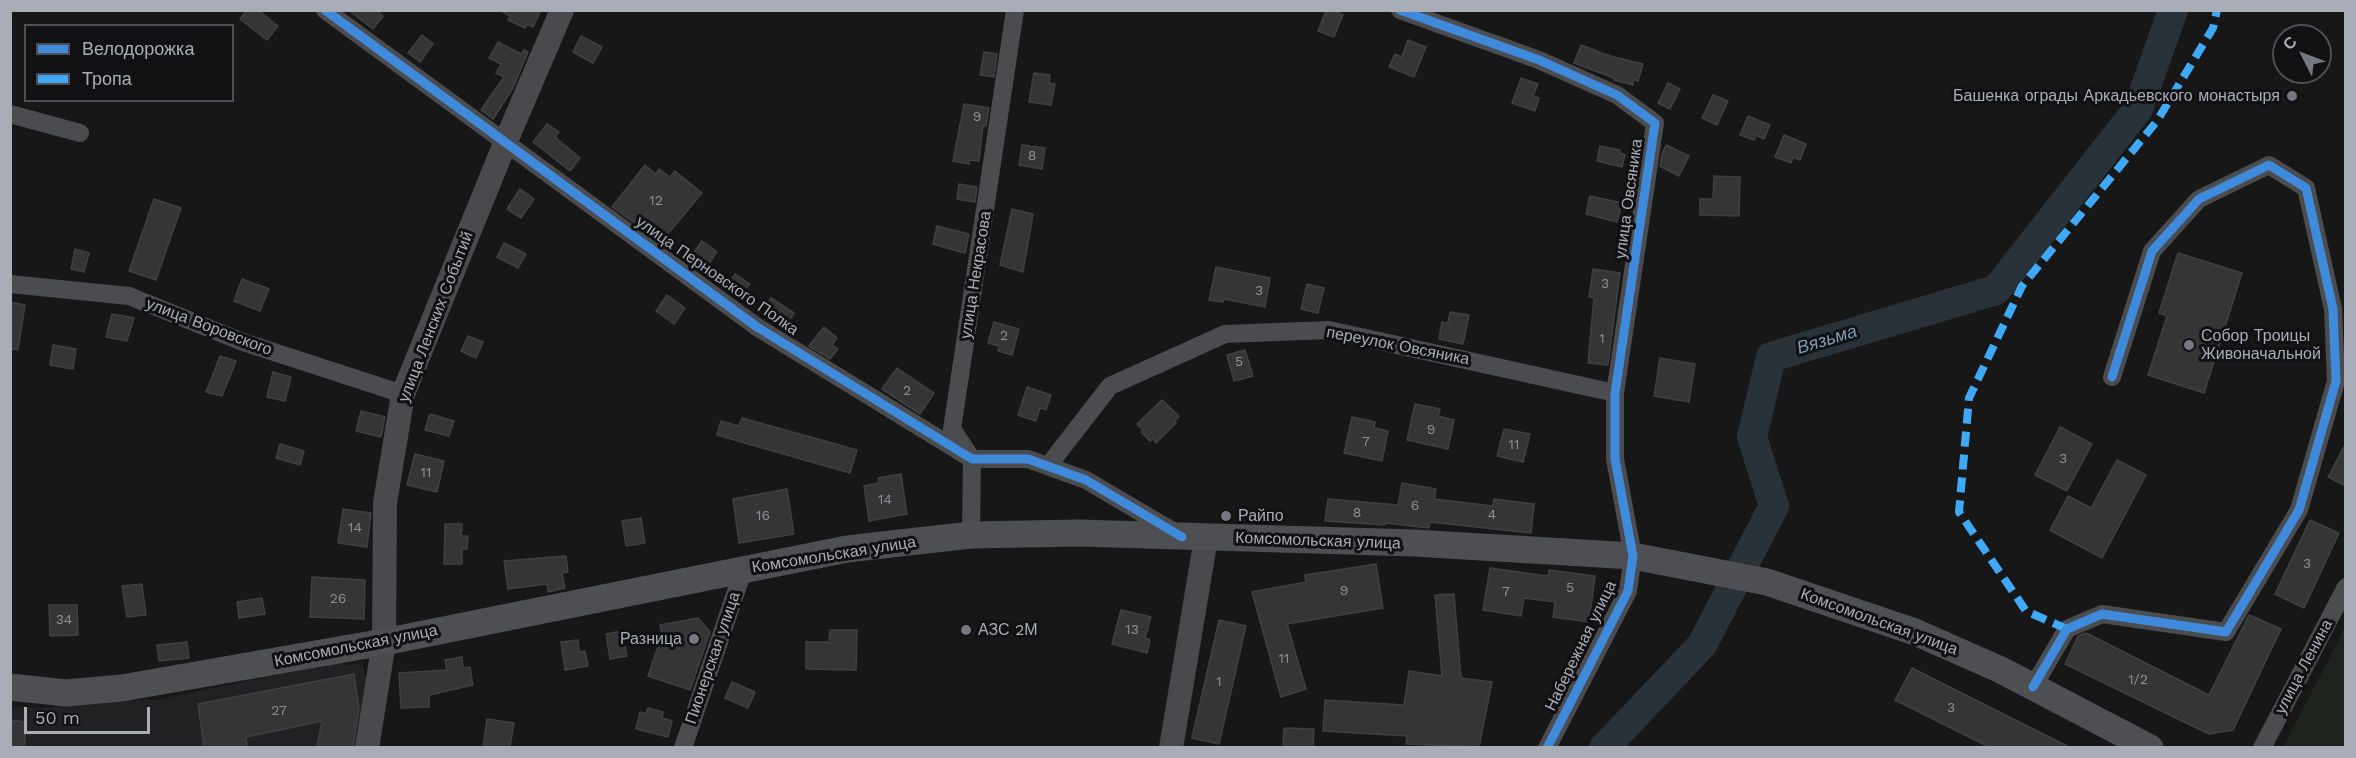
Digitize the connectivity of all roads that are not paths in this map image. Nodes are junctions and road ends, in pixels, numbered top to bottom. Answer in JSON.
{"nodes":[{"id":1,"x":325,"y":10,"type":"edge"},
{"id":2,"x":562,"y":10,"type":"edge"},
{"id":3,"x":1015,"y":10,"type":"edge"},
{"id":4,"x":1400,"y":10,"type":"edge"},
{"id":5,"x":10,"y":114,"type":"edge"},
{"id":6,"x":80,"y":133,"type":"dead end"},
{"id":7,"x":506,"y":141,"type":"junction"},
{"id":8,"x":10,"y":284,"type":"edge"},
{"id":9,"x":2112,"y":377,"type":"dead end"},
{"id":10,"x":1615,"y":393,"type":"junction"},
{"id":11,"x":404,"y":394,"type":"junction"},
{"id":12,"x":972,"y":459,"type":"junction"},
{"id":13,"x":1048,"y":466,"type":"junction"},
{"id":14,"x":971,"y":535,"type":"junction"},
{"id":15,"x":1194,"y":537,"type":"junction"},
{"id":16,"x":1633,"y":556,"type":"junction"},
{"id":17,"x":744,"y":568,"type":"junction"},
{"id":18,"x":2346,"y":587,"type":"edge"},
{"id":19,"x":384,"y":642,"type":"junction"},
{"id":20,"x":10,"y":687,"type":"edge"},
{"id":21,"x":2033,"y":687,"type":"junction"},
{"id":22,"x":2138,"y":744,"type":"edge"},
{"id":23,"x":367,"y":747,"type":"edge"},
{"id":24,"x":683,"y":747,"type":"edge"},
{"id":25,"x":1171,"y":747,"type":"edge"},
{"id":26,"x":1547,"y":747,"type":"edge"},
{"id":27,"x":2262,"y":747,"type":"edge"}],
"edges":[{"from":1,"to":7,"type":"street","name":"улица Перновского Полка"},
{"from":2,"to":7,"type":"street","name":"улица Ленских Событий"},
{"from":3,"to":12,"type":"street","name":"улица Некрасова"},
{"from":4,"to":10,"type":"street","name":"улица Овсяника"},
{"from":5,"to":6,"type":"street"},
{"from":7,"to":11,"type":"street","name":"улица Ленских Событий"},
{"from":7,"to":12,"type":"street","name":"улица Перновского Полка"},
{"from":8,"to":11,"type":"street","name":"улица Воровского"},
{"from":9,"to":21,"type":"street"},
{"from":10,"to":13,"type":"street","name":"переулок Овсяника"},
{"from":10,"to":16,"type":"street","name":"улица Овсяника"},
{"from":11,"to":19,"type":"street","name":"улица Ленских Событий"},
{"from":12,"to":13,"type":"street"},
{"from":12,"to":14,"type":"street"},
{"from":13,"to":15,"type":"street"},
{"from":14,"to":15,"type":"main road","name":"Комсомольская улица"},
{"from":14,"to":17,"type":"main road","name":"Комсомольская улица"},
{"from":15,"to":16,"type":"main road","name":"Комсомольская улица"},
{"from":15,"to":25,"type":"street"},
{"from":16,"to":21,"type":"main road","name":"Комсомольская улица"},
{"from":16,"to":26,"type":"street","name":"Набережная улица"},
{"from":17,"to":19,"type":"main road","name":"Комсомольская улица"},
{"from":17,"to":24,"type":"street","name":"Пионерская улица"},
{"from":18,"to":27,"type":"street","name":"улица Ленина"},
{"from":19,"to":20,"type":"main road","name":"Комсомольская улица"},
{"from":19,"to":23,"type":"street","name":"улица Ленских Событий"},
{"from":21,"to":22,"type":"main road","name":"Комсомольская улица"}]}
